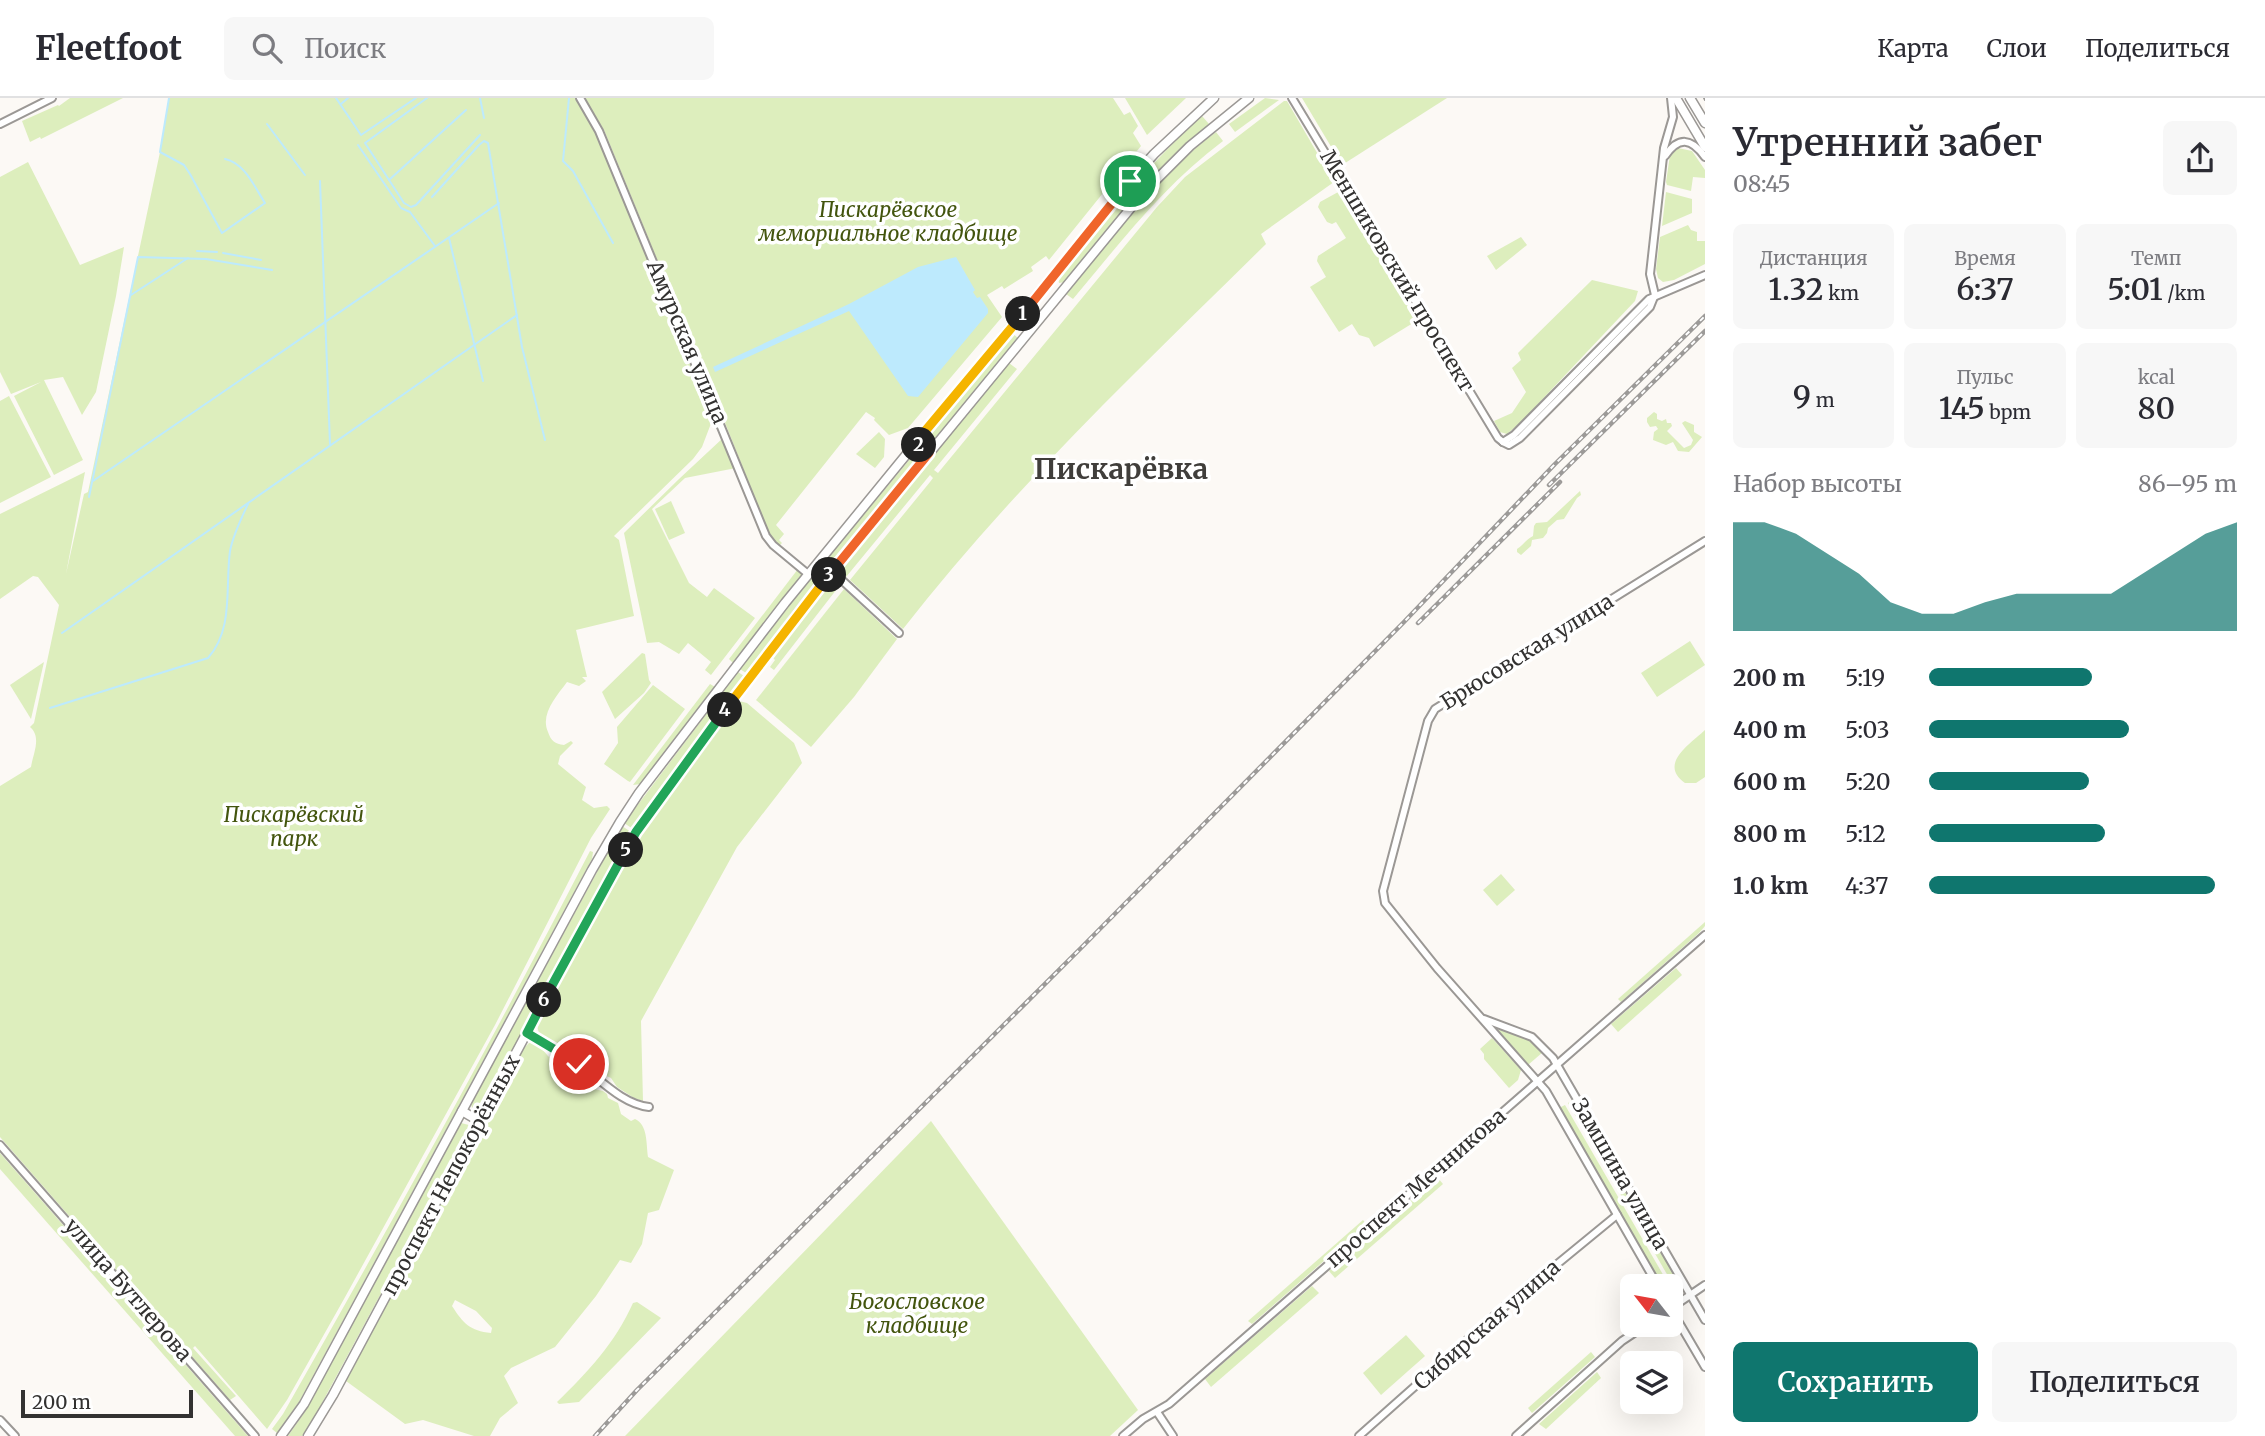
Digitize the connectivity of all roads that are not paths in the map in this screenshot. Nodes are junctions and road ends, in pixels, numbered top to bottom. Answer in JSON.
{"nodes":[{"id":1,"x":52,"y":98,"type":"edge"},
{"id":2,"x":580,"y":98,"type":"edge"},
{"id":3,"x":1214,"y":98,"type":"edge"},
{"id":4,"x":1249,"y":98,"type":"edge"},
{"id":5,"x":1293,"y":98,"type":"edge"},
{"id":6,"x":1674,"y":98,"type":"edge"},
{"id":7,"x":1691,"y":99,"type":"edge"},
{"id":8,"x":1705,"y":123,"type":"edge"},
{"id":9,"x":0,"y":124,"type":"edge"},
{"id":10,"x":1705,"y":147,"type":"edge"},
{"id":11,"x":1664,"y":157,"type":"junction"},
{"id":12,"x":1705,"y":157,"type":"edge"},
{"id":13,"x":1705,"y":275,"type":"edge"},
{"id":14,"x":1655,"y":295,"type":"junction"},
{"id":15,"x":916,"y":442,"type":"junction"},
{"id":16,"x":929,"y":453,"type":"junction"},
{"id":17,"x":1705,"y":541,"type":"edge"},
{"id":18,"x":832,"y":571,"type":"junction"},
{"id":19,"x":808,"y":574,"type":"junction"},
{"id":20,"x":899,"y":633,"type":"dead end"},
{"id":21,"x":1705,"y":935,"type":"edge"},
{"id":22,"x":1482,"y":1019,"type":"junction"},
{"id":23,"x":527,"y":1033,"type":"junction"},
{"id":24,"x":1557,"y":1064,"type":"junction"},
{"id":25,"x":1538,"y":1081,"type":"junction"},
{"id":26,"x":649,"y":1107,"type":"dead end"},
{"id":27,"x":462,"y":1111,"type":"junction"},
{"id":28,"x":479,"y":1121,"type":"junction"},
{"id":29,"x":0,"y":1145,"type":"edge"},
{"id":30,"x":1617,"y":1215,"type":"junction"},
{"id":31,"x":1651,"y":1274,"type":"edge"},
{"id":32,"x":1705,"y":1285,"type":"edge"},
{"id":33,"x":1690,"y":1295,"type":"junction"},
{"id":34,"x":1684,"y":1299,"type":"edge"},
{"id":35,"x":1705,"y":1320,"type":"edge"},
{"id":36,"x":1684,"y":1331,"type":"edge"},
{"id":37,"x":1628,"y":1337,"type":"edge"},
{"id":38,"x":1705,"y":1367,"type":"edge"},
{"id":39,"x":1157,"y":1412,"type":"junction"},
{"id":40,"x":0,"y":1420,"type":"edge"},
{"id":41,"x":15,"y":1436,"type":"edge"},
{"id":42,"x":255,"y":1436,"type":"edge"},
{"id":43,"x":281,"y":1436,"type":"edge"},
{"id":44,"x":308,"y":1436,"type":"edge"},
{"id":45,"x":1123,"y":1436,"type":"edge"},
{"id":46,"x":1173,"y":1436,"type":"edge"},
{"id":47,"x":1359,"y":1436,"type":"edge"},
{"id":48,"x":1516,"y":1436,"type":"edge"}],
"edges":[{"from":1,"to":9,"type":"street"},
{"from":2,"to":19,"type":"street","name":"Амурская улица"},
{"from":3,"to":15,"type":"main road","name":"проспект Непокорённых"},
{"from":4,"to":16,"type":"main road","name":"проспект Непокорённых"},
{"from":5,"to":14,"type":"street","name":"Меншиковский проспект"},
{"from":6,"to":10,"type":"main road"},
{"from":6,"to":11,"type":"street"},
{"from":7,"to":8,"type":"main road"},
{"from":11,"to":12,"type":"street"},
{"from":11,"to":14,"type":"street"},
{"from":13,"to":14,"type":"street"},
{"from":15,"to":16,"type":"main road"},
{"from":15,"to":19,"type":"main road","name":"проспект Непокорённых"},
{"from":16,"to":18,"type":"main road","name":"проспект Непокорённых"},
{"from":17,"to":22,"type":"street","name":"Брюсовская улица"},
{"from":18,"to":20,"type":"street"},
{"from":18,"to":23,"type":"main road","name":"проспект Непокорённых"},
{"from":19,"to":27,"type":"main road","name":"проспект Непокорённых"},
{"from":21,"to":24,"type":"street","name":"проспект Мечникова"},
{"from":22,"to":24,"type":"street","name":"Брюсовская улица"},
{"from":22,"to":25,"type":"street","name":"Брюсовская улица"},
{"from":23,"to":26,"type":"street"},
{"from":23,"to":28,"type":"main road","name":"проспект Непокорённых"},
{"from":24,"to":25,"type":"street","name":"проспект Мечникова"},
{"from":24,"to":33,"type":"street","name":"Замшина улица"},
{"from":25,"to":30,"type":"street","name":"Замшина улица"},
{"from":25,"to":39,"type":"street","name":"проспект Мечникова"},
{"from":27,"to":28,"type":"main road"},
{"from":27,"to":43,"type":"main road","name":"проспект Непокорённых"},
{"from":28,"to":44,"type":"main road","name":"проспект Непокорённых"},
{"from":29,"to":42,"type":"street","name":"улица Бутлерова"},
{"from":30,"to":31,"type":"street","name":"Замшина улица"},
{"from":30,"to":47,"type":"street","name":"Сибирская улица"},
{"from":32,"to":33,"type":"street"},
{"from":33,"to":34,"type":"street"},
{"from":33,"to":35,"type":"street","name":"Замшина улица"},
{"from":36,"to":38,"type":"street"},
{"from":37,"to":48,"type":"street"},
{"from":39,"to":45,"type":"street","name":"проспект Мечникова"},
{"from":39,"to":46,"type":"street"},
{"from":40,"to":41,"type":"street"}]}
